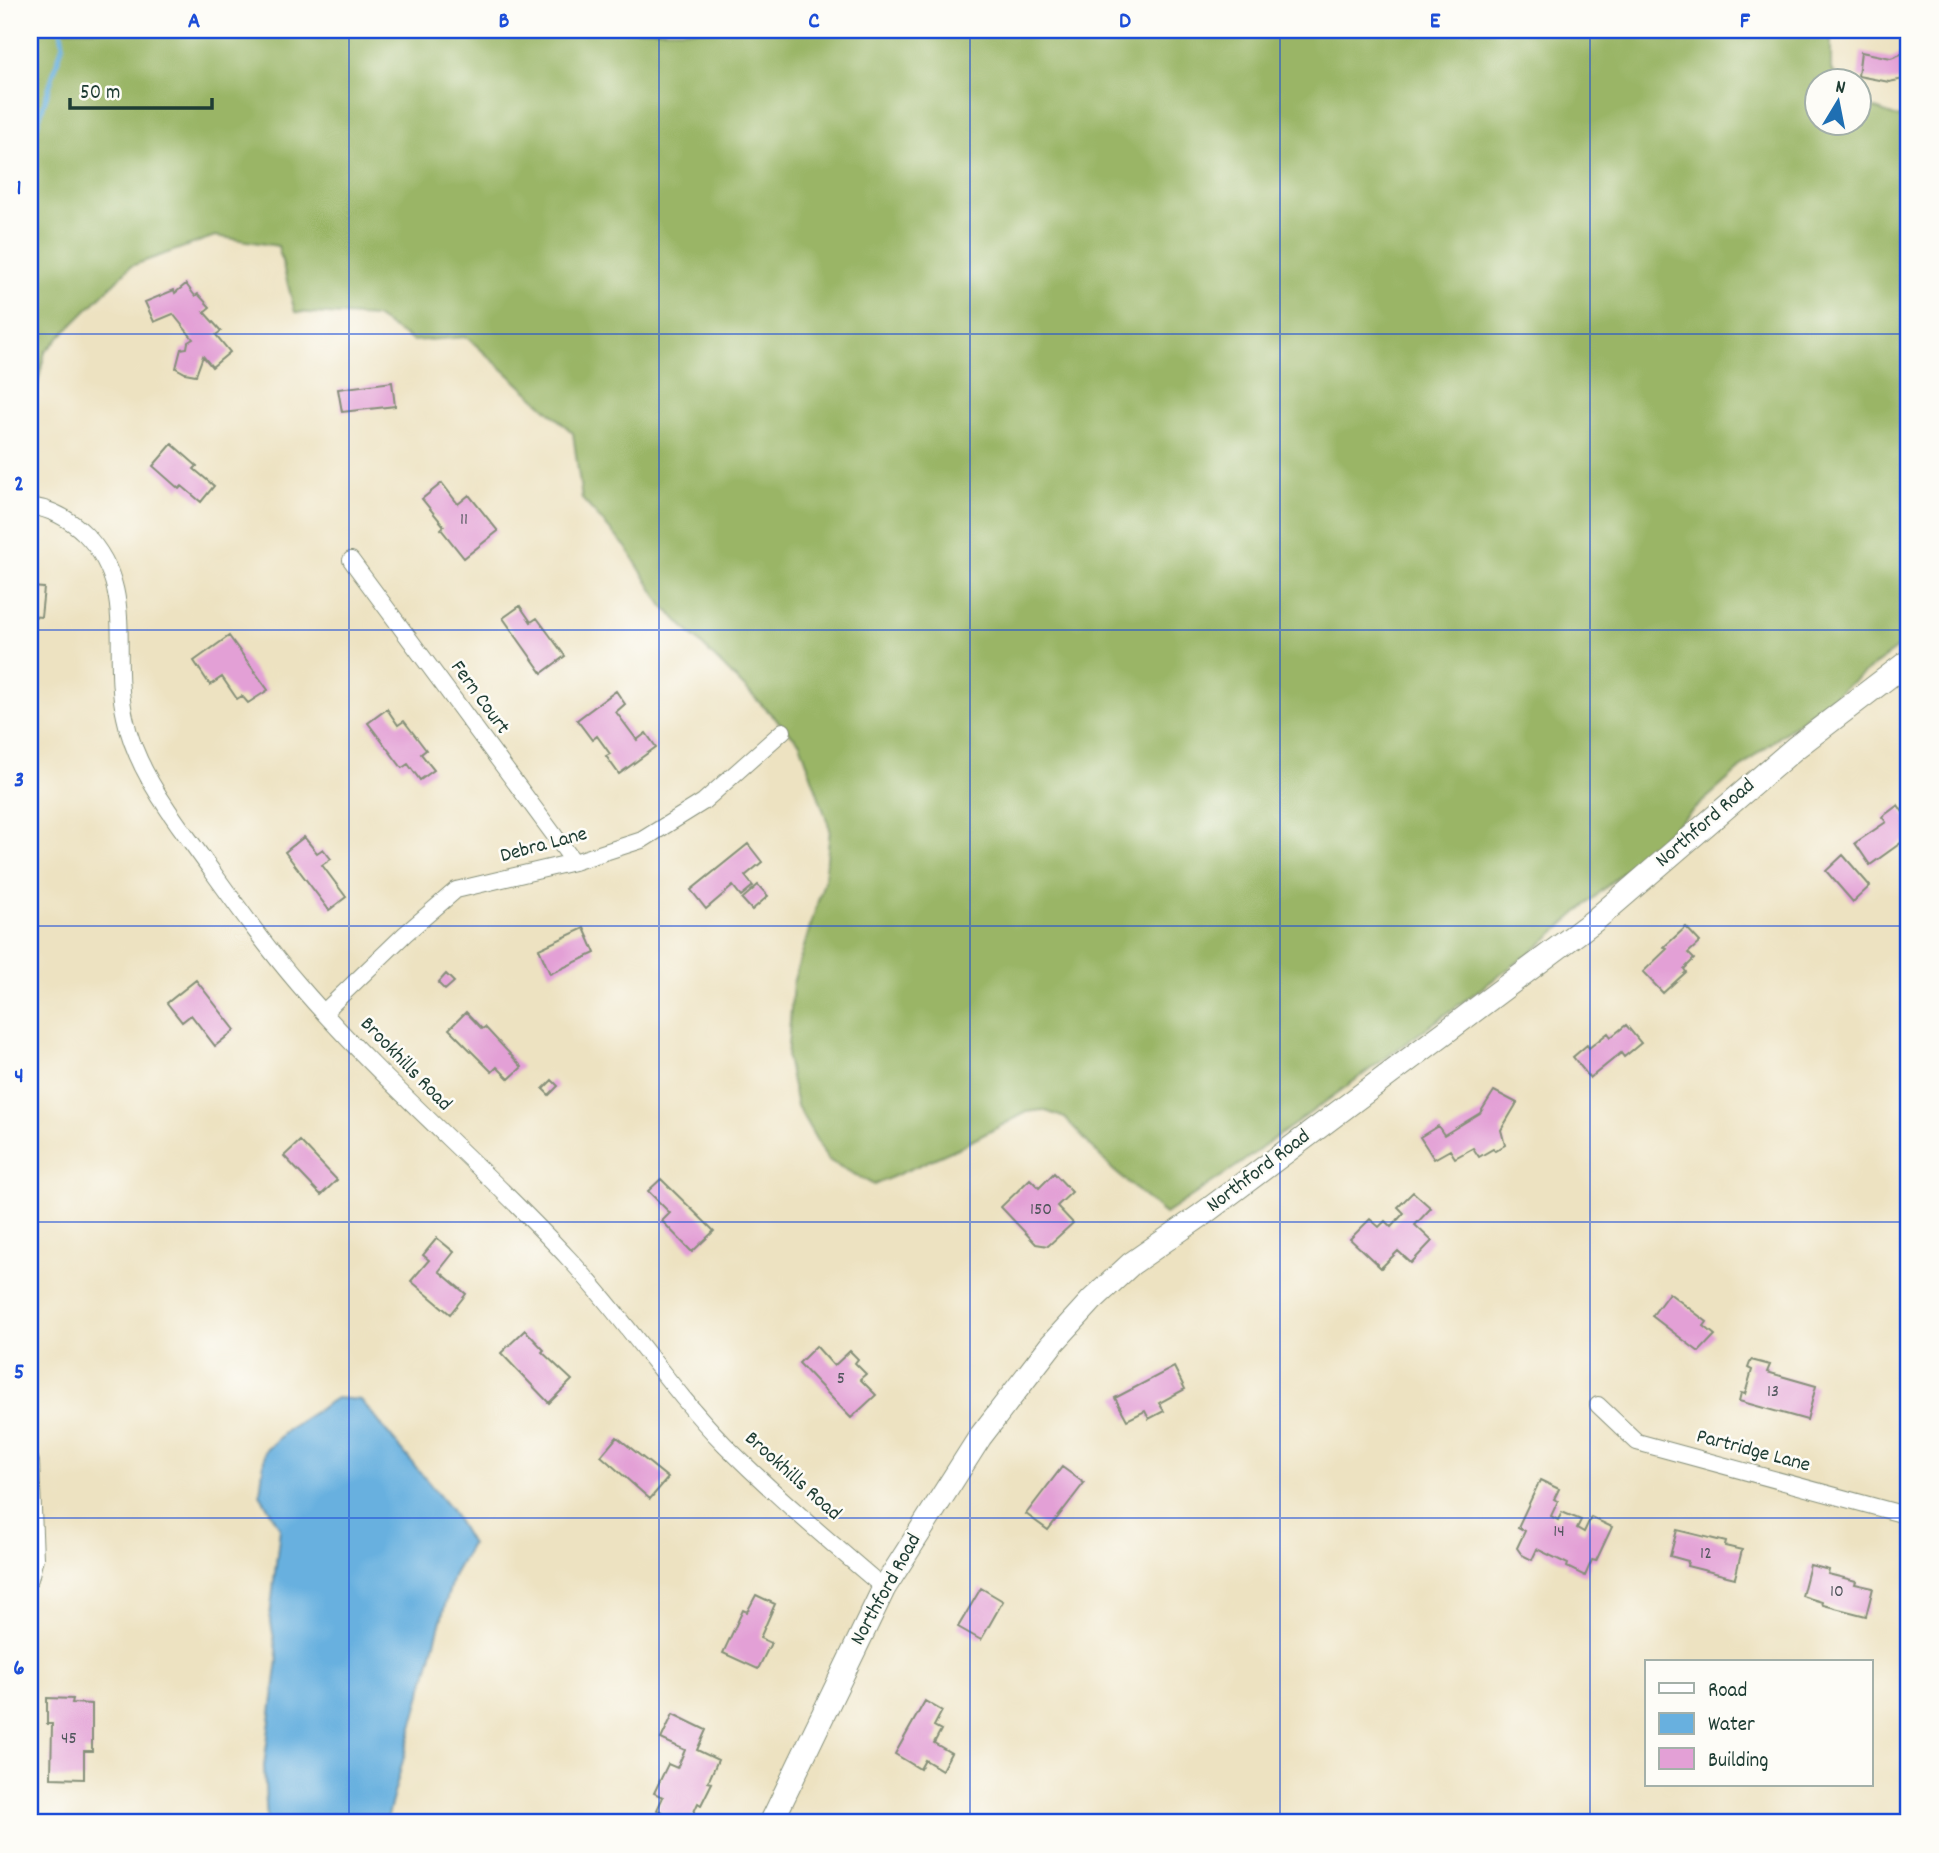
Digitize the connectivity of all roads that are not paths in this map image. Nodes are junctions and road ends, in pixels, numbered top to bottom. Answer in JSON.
{"nodes":[{"id":1,"x":30,"y":506,"type":"edge"},
{"id":2,"x":351,"y":560,"type":"dead end"},
{"id":3,"x":1909,"y":661,"type":"edge"},
{"id":4,"x":783,"y":731,"type":"dead end"},
{"id":5,"x":574,"y":862,"type":"junction"},
{"id":6,"x":324,"y":1012,"type":"junction"},
{"id":7,"x":1598,"y":1405,"type":"dead end"},
{"id":8,"x":31,"y":1461,"type":"edge"},
{"id":9,"x":1909,"y":1516,"type":"edge"},
{"id":10,"x":30,"y":1579,"type":"edge"},
{"id":11,"x":884,"y":1588,"type":"junction"},
{"id":12,"x":771,"y":1823,"type":"edge"}],
"edges":[{"from":1,"to":6,"type":"street","name":"Brookhills Road"},
{"from":2,"to":5,"type":"street","name":"Fern Court"},
{"from":3,"to":11,"type":"street","name":"Northford Road"},
{"from":4,"to":5,"type":"street","name":"Debra Lane"},
{"from":5,"to":6,"type":"street","name":"Debra Lane"},
{"from":6,"to":11,"type":"street","name":"Brookhills Road"},
{"from":7,"to":9,"type":"street","name":"Partridge Lane"},
{"from":8,"to":10,"type":"street"},
{"from":11,"to":12,"type":"street","name":"Northford Road"}]}
